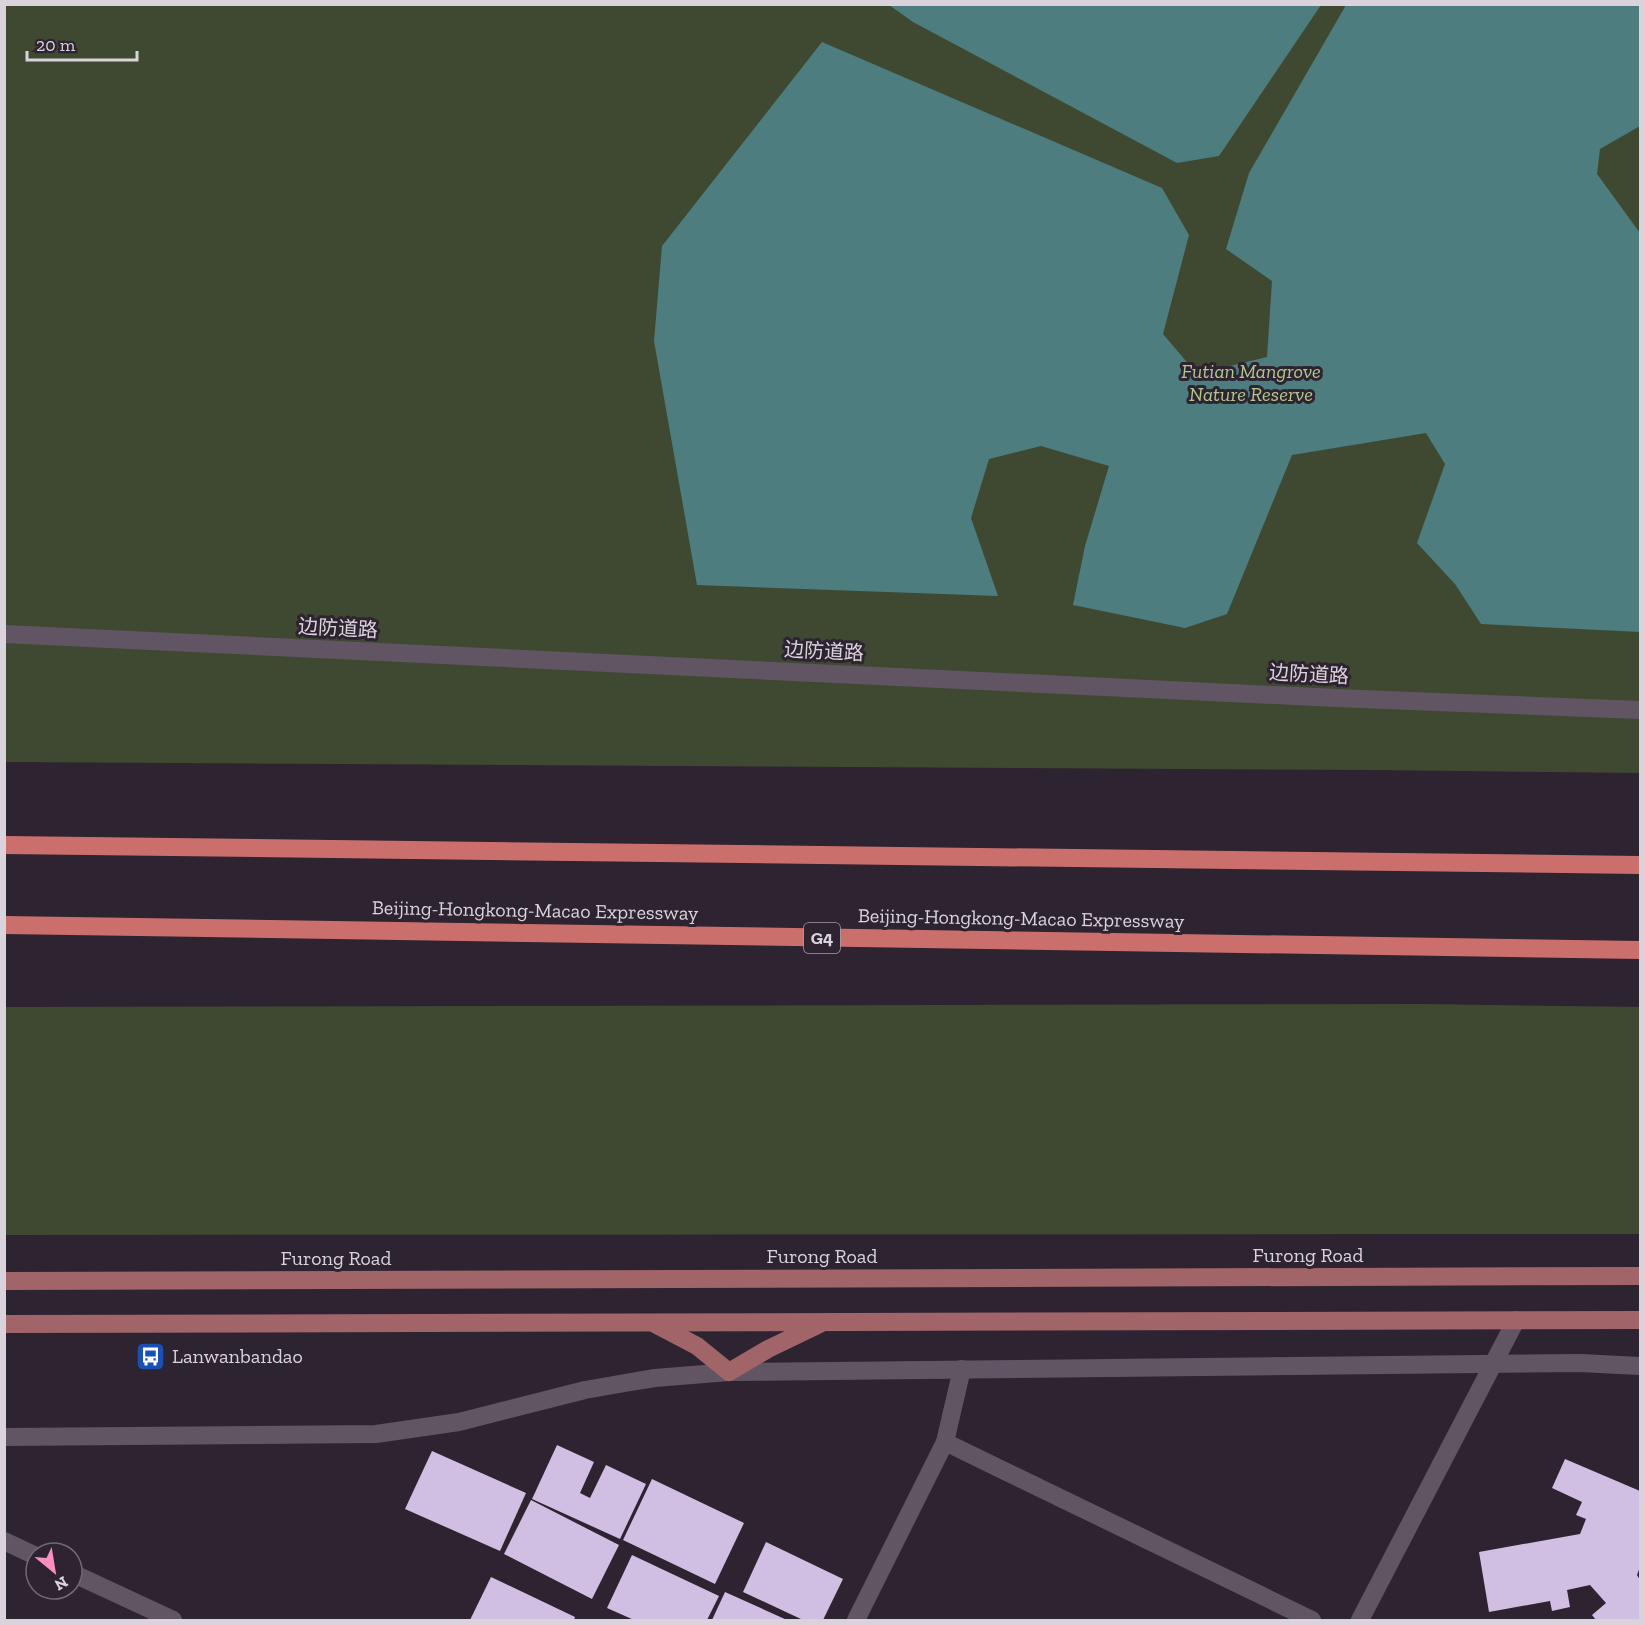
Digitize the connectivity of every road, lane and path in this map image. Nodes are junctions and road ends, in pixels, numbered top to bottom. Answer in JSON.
{"nodes":[{"id":1,"x":4,"y":634,"type":"edge"},
{"id":2,"x":1641,"y":710,"type":"edge"},
{"id":3,"x":4,"y":845,"type":"edge"},
{"id":4,"x":1641,"y":865,"type":"edge"},
{"id":5,"x":4,"y":925,"type":"edge"},
{"id":6,"x":1641,"y":950,"type":"edge"},
{"id":7,"x":1641,"y":1276,"type":"edge"},
{"id":8,"x":4,"y":1281,"type":"edge"},
{"id":9,"x":1516,"y":1320,"type":"junction"},
{"id":10,"x":1641,"y":1320,"type":"edge"},
{"id":11,"x":825,"y":1322,"type":"junction"},
{"id":12,"x":652,"y":1323,"type":"junction"},
{"id":13,"x":4,"y":1324,"type":"edge"},
{"id":14,"x":1494,"y":1363,"type":"junction"},
{"id":15,"x":1641,"y":1366,"type":"edge"},
{"id":16,"x":962,"y":1369,"type":"junction"},
{"id":17,"x":729,"y":1371,"type":"junction"},
{"id":18,"x":4,"y":1437,"type":"edge"},
{"id":19,"x":945,"y":1442,"type":"junction"},
{"id":20,"x":4,"y":1541,"type":"edge"},
{"id":21,"x":24,"y":1550,"type":"edge"},
{"id":22,"x":84,"y":1579,"type":"edge"},
{"id":23,"x":173,"y":1620,"type":"edge"},
{"id":24,"x":856,"y":1620,"type":"edge"},
{"id":25,"x":1312,"y":1620,"type":"edge"},
{"id":26,"x":1360,"y":1620,"type":"edge"}],
"edges":[{"from":1,"to":2,"type":"street","name":"边防道路"},
{"from":3,"to":4,"type":"highway"},
{"from":5,"to":6,"type":"highway","name":"Beijing-Hongkong-Macao Expressway","number":"G4"},
{"from":7,"to":8,"type":"main road","name":"Furong Road"},
{"from":9,"to":10,"type":"main road"},
{"from":9,"to":11,"type":"main road"},
{"from":9,"to":14,"type":"street"},
{"from":11,"to":12,"type":"main road"},
{"from":11,"to":17,"type":"main road"},
{"from":12,"to":13,"type":"main road"},
{"from":12,"to":17,"type":"main road"},
{"from":14,"to":15,"type":"street"},
{"from":14,"to":16,"type":"street"},
{"from":14,"to":26,"type":"street"},
{"from":16,"to":17,"type":"street"},
{"from":16,"to":19,"type":"street"},
{"from":17,"to":18,"type":"street"},
{"from":19,"to":24,"type":"street"},
{"from":19,"to":25,"type":"street"},
{"from":20,"to":21,"type":"street"},
{"from":22,"to":23,"type":"street"}]}
